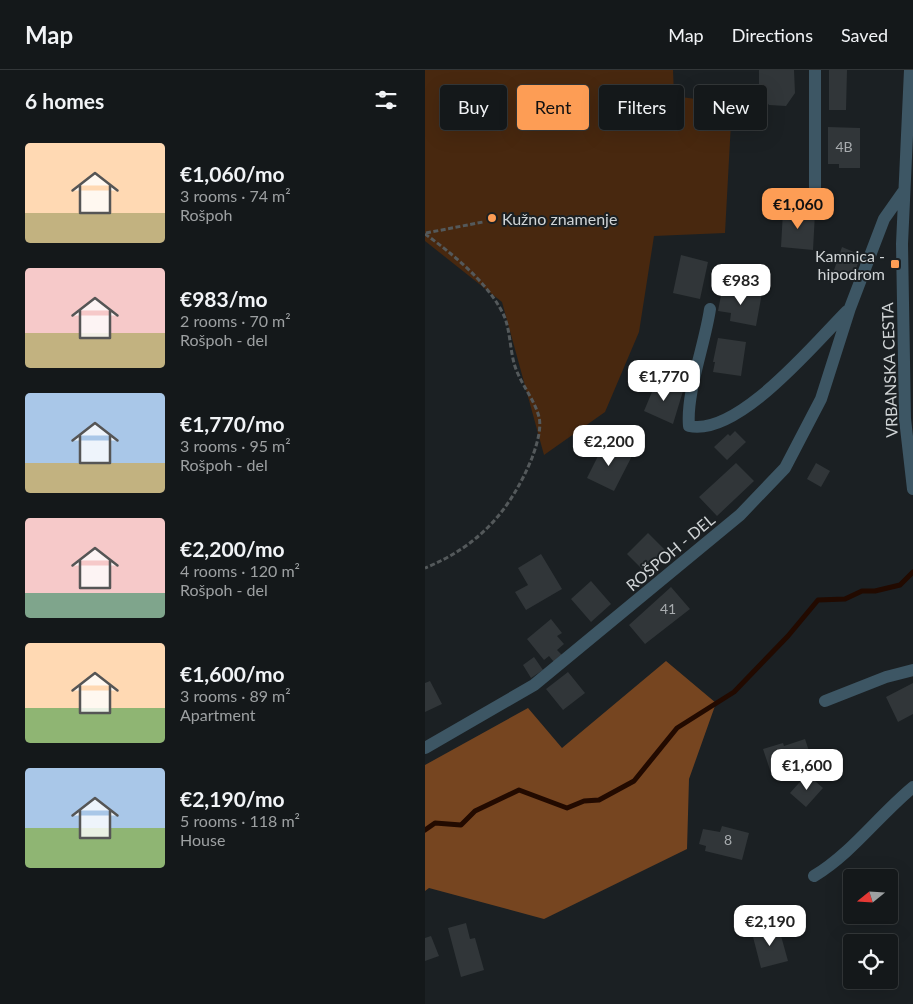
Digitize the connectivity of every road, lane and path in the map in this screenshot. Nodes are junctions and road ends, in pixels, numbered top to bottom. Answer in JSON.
{"nodes":[{"id":1,"x":815,"y":70,"type":"edge"},
{"id":2,"x":910,"y":70,"type":"edge"},
{"id":3,"x":903,"y":192,"type":"junction"},
{"id":4,"x":815,"y":206,"type":"dead end"},
{"id":5,"x":483,"y":222,"type":"dead end"},
{"id":6,"x":425,"y":234,"type":"edge"},
{"id":7,"x":849,"y":308,"type":"junction"},
{"id":8,"x":710,"y":309,"type":"dead end"},
{"id":9,"x":913,"y":489,"type":"edge"},
{"id":10,"x":425,"y":568,"type":"edge"},
{"id":11,"x":913,"y":670,"type":"edge"},
{"id":12,"x":825,"y":701,"type":"dead end"},
{"id":13,"x":425,"y":748,"type":"edge"},
{"id":14,"x":913,"y":787,"type":"edge"},
{"id":15,"x":813,"y":876,"type":"dead end"}],
"edges":[{"from":1,"to":4,"type":"street"},
{"from":2,"to":3,"type":"street","name":"VRBANSKA CESTA"},
{"from":3,"to":7,"type":"street","name":"ROŠPOH - DEL"},
{"from":3,"to":9,"type":"street","name":"VRBANSKA CESTA"},
{"from":5,"to":6,"type":"path"},
{"from":6,"to":10,"type":"path"},
{"from":7,"to":8,"type":"street","name":"ROŠPOH - DEL"},
{"from":7,"to":13,"type":"street","name":"ROŠPOH - DEL"},
{"from":11,"to":12,"type":"street"},
{"from":14,"to":15,"type":"street"}]}
